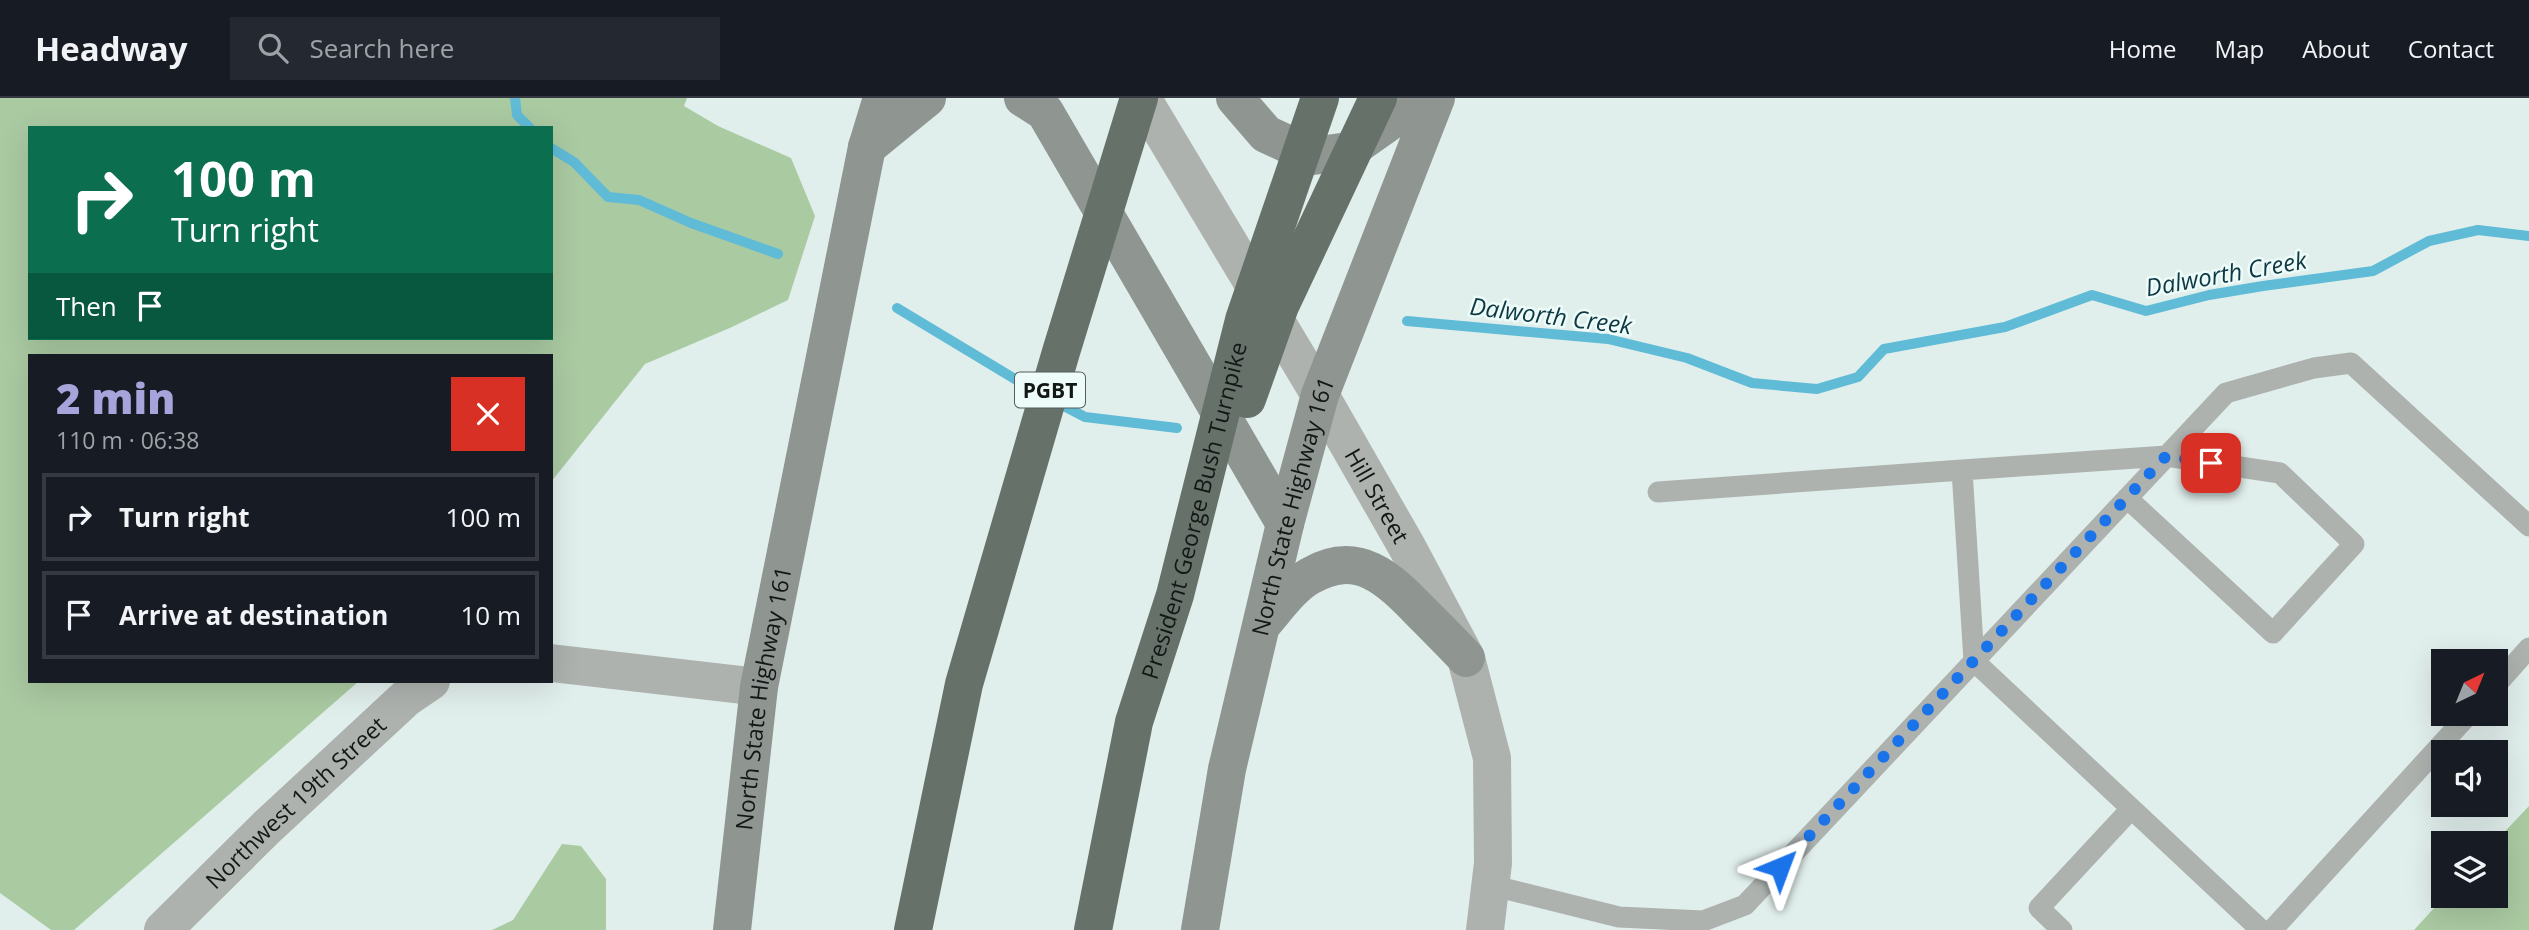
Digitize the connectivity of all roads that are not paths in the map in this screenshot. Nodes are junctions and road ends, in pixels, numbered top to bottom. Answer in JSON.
{"nodes":[{"id":1,"x":882,"y":98,"type":"edge"},
{"id":2,"x":927,"y":98,"type":"edge"},
{"id":3,"x":1023,"y":98,"type":"edge"},
{"id":4,"x":1140,"y":98,"type":"edge"},
{"id":5,"x":1235,"y":98,"type":"edge"},
{"id":6,"x":1320,"y":98,"type":"edge"},
{"id":7,"x":1378,"y":98,"type":"edge"},
{"id":8,"x":1423,"y":98,"type":"edge"},
{"id":9,"x":1436,"y":98,"type":"edge"},
{"id":10,"x":867,"y":147,"type":"junction"},
{"id":11,"x":1320,"y":395,"type":"junction"},
{"id":12,"x":2166,"y":456,"type":"junction"},
{"id":13,"x":1962,"y":470,"type":"junction"},
{"id":14,"x":1658,"y":492,"type":"dead end"},
{"id":15,"x":2127,"y":498,"type":"junction"},
{"id":16,"x":1285,"y":524,"type":"junction"},
{"id":17,"x":2529,"y":526,"type":"edge"},
{"id":18,"x":1175,"y":595,"type":"junction"},
{"id":19,"x":1263,"y":623,"type":"junction"},
{"id":20,"x":2529,"y":648,"type":"edge"},
{"id":21,"x":1466,"y":658,"type":"junction"},
{"id":22,"x":1974,"y":661,"type":"junction"},
{"id":23,"x":553,"y":663,"type":"edge"},
{"id":24,"x":2508,"y":672,"type":"edge"},
{"id":25,"x":428,"y":683,"type":"edge"},
{"id":26,"x":759,"y":687,"type":"junction"},
{"id":27,"x":2458,"y":726,"type":"edge"},
{"id":28,"x":2131,"y":809,"type":"junction"},
{"id":29,"x":1490,"y":885,"type":"junction"},
{"id":30,"x":1623,"y":923,"type":"edge"},
{"id":31,"x":163,"y":930,"type":"edge"},
{"id":32,"x":732,"y":930,"type":"edge"},
{"id":33,"x":913,"y":930,"type":"edge"},
{"id":34,"x":1093,"y":930,"type":"edge"},
{"id":35,"x":1200,"y":930,"type":"edge"},
{"id":36,"x":1485,"y":930,"type":"edge"},
{"id":37,"x":2062,"y":930,"type":"edge"},
{"id":38,"x":2261,"y":930,"type":"edge"},
{"id":39,"x":2272,"y":930,"type":"edge"}],
"edges":[{"from":1,"to":10,"type":"main road","name":"North State Highway 161"},
{"from":2,"to":10,"type":"main road"},
{"from":3,"to":16,"type":"main road"},
{"from":4,"to":11,"type":"street","name":"Hill Street"},
{"from":4,"to":33,"type":"highway","number":"PGBT"},
{"from":5,"to":8,"type":"main road"},
{"from":6,"to":18,"type":"highway","name":"President George Bush Turnpike"},
{"from":7,"to":18,"type":"highway"},
{"from":9,"to":11,"type":"main road","name":"North State Highway 161"},
{"from":10,"to":26,"type":"main road","name":"North State Highway 161"},
{"from":11,"to":16,"type":"main road","name":"North State Highway 161"},
{"from":11,"to":21,"type":"street","name":"Hill Street"},
{"from":12,"to":13,"type":"lane"},
{"from":12,"to":15,"type":"lane"},
{"from":12,"to":15,"type":"lane"},
{"from":12,"to":17,"type":"lane"},
{"from":13,"to":14,"type":"lane"},
{"from":13,"to":22,"type":"lane"},
{"from":15,"to":22,"type":"lane"},
{"from":16,"to":19,"type":"main road","name":"North State Highway 161"},
{"from":18,"to":34,"type":"highway","name":"President George Bush Turnpike"},
{"from":19,"to":21,"type":"main road"},
{"from":19,"to":35,"type":"main road","name":"North State Highway 161"},
{"from":20,"to":24,"type":"lane"},
{"from":21,"to":29,"type":"street","name":"Hill Street"},
{"from":22,"to":28,"type":"lane"},
{"from":22,"to":30,"type":"lane"},
{"from":23,"to":26,"type":"street"},
{"from":25,"to":31,"type":"street","name":"Northwest 19th Street"},
{"from":26,"to":32,"type":"main road","name":"North State Highway 161"},
{"from":27,"to":39,"type":"lane"},
{"from":28,"to":37,"type":"lane"},
{"from":28,"to":38,"type":"lane"},
{"from":29,"to":30,"type":"lane"},
{"from":29,"to":36,"type":"street","name":"Hill Street"}]}
